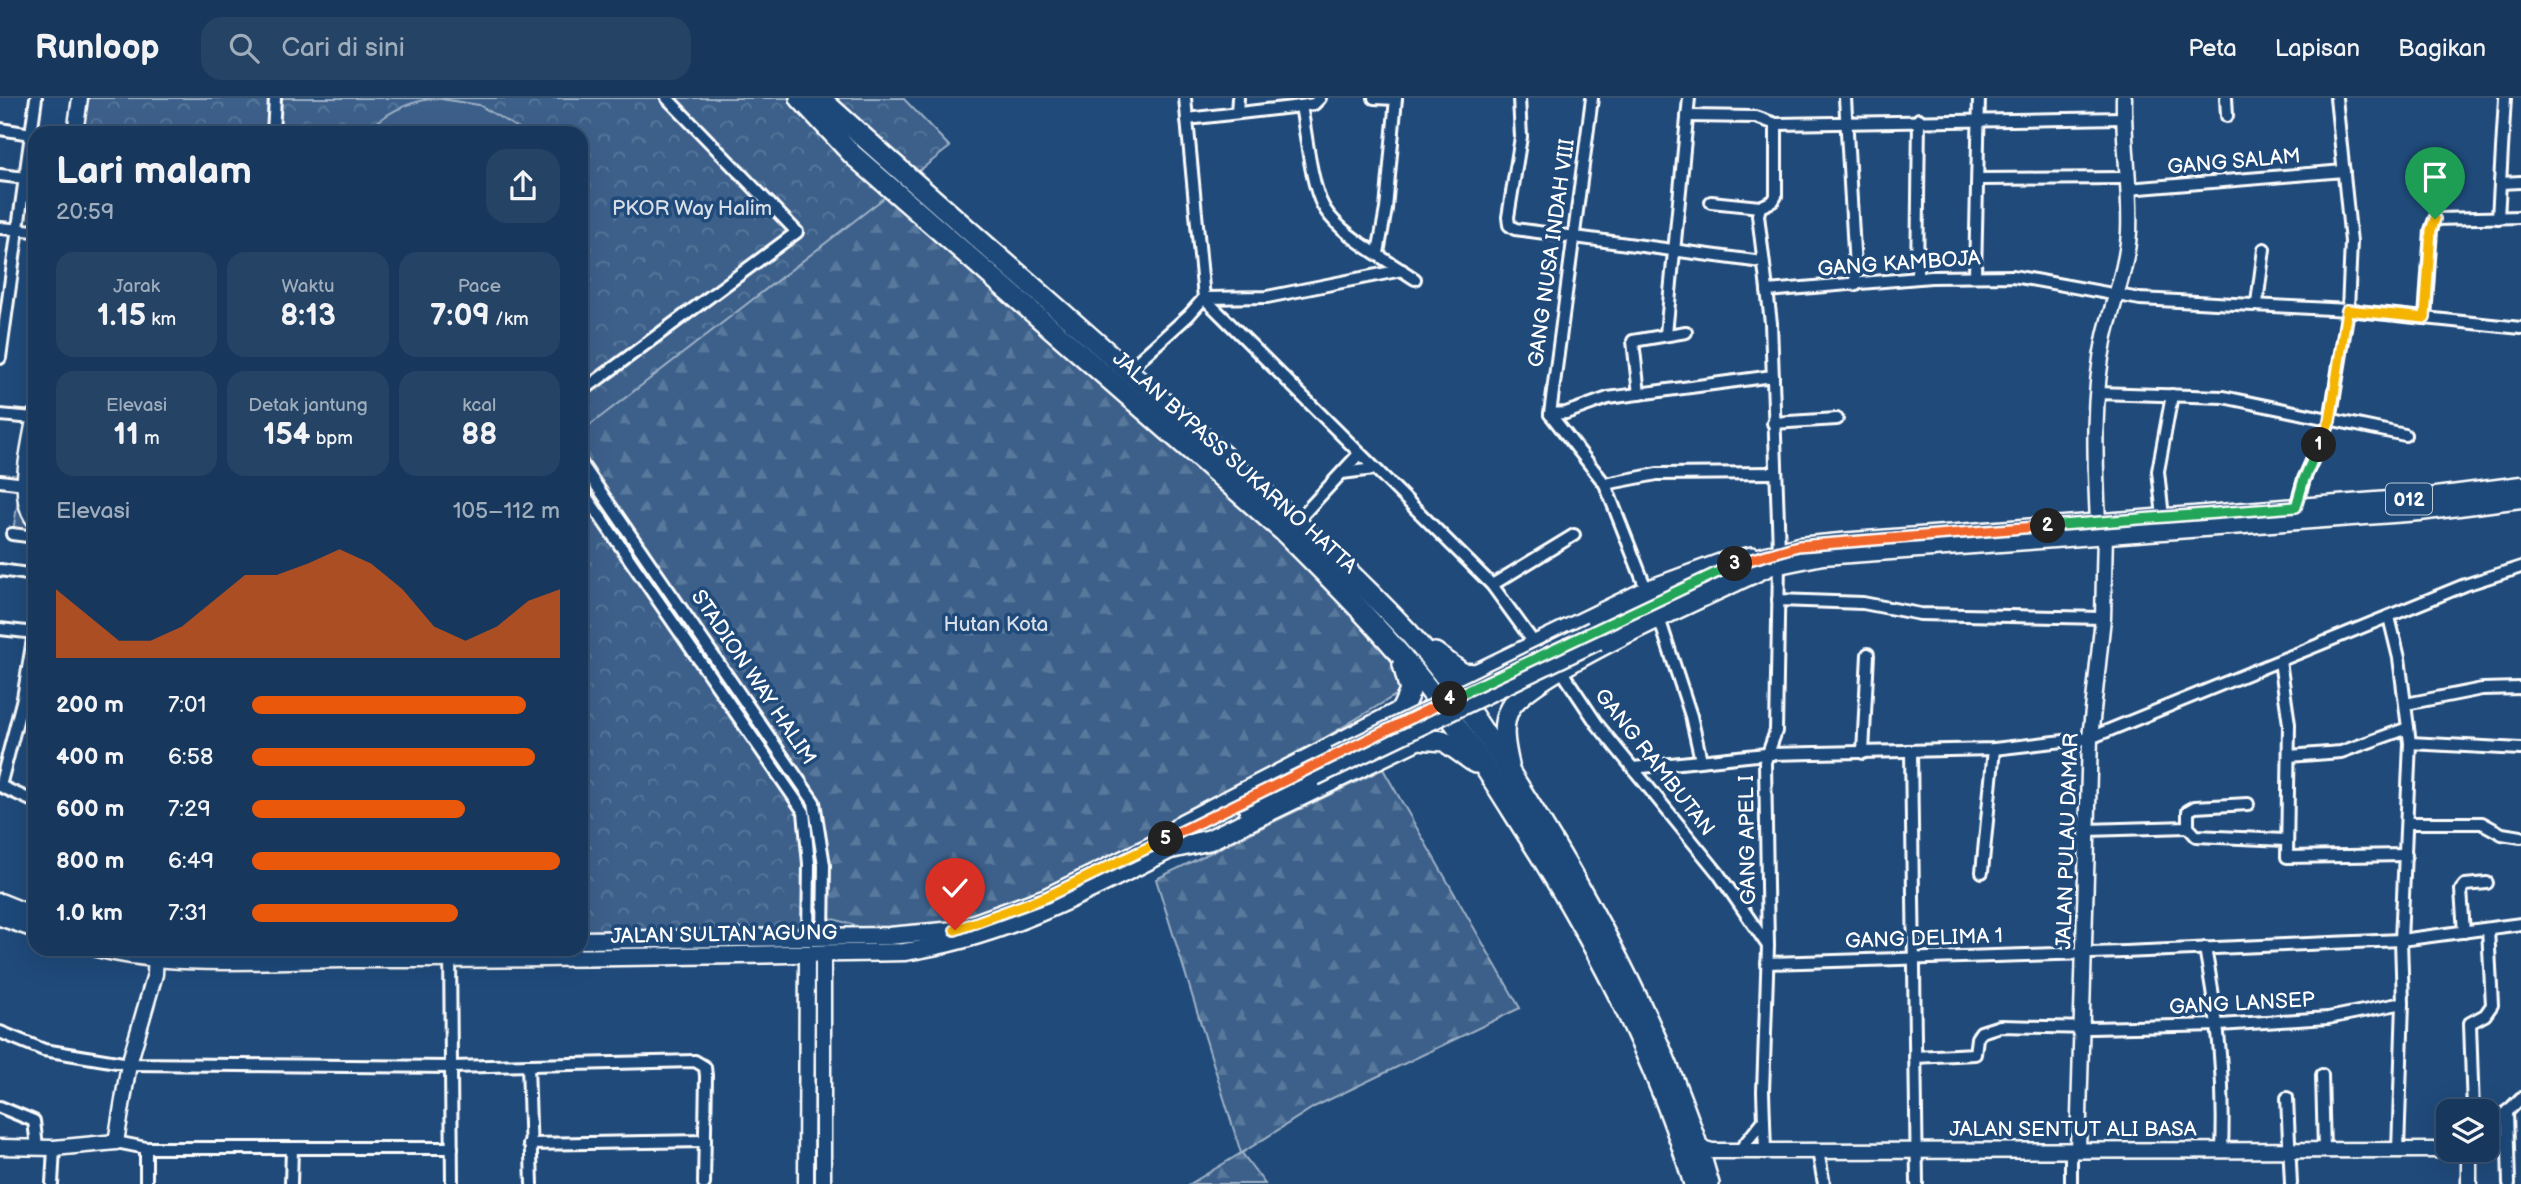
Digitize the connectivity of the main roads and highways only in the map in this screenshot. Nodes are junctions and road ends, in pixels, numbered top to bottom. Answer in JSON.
{"nodes":[{"id":1,"x":800,"y":98,"type":"edge"},
{"id":2,"x":820,"y":98,"type":"edge"},
{"id":3,"x":1161,"y":412,"type":"junction"},
{"id":4,"x":2521,"y":485,"type":"edge"},
{"id":5,"x":2521,"y":499,"type":"edge"},
{"id":6,"x":2429,"y":504,"type":"junction"},
{"id":7,"x":2411,"y":506,"type":"junction"},
{"id":8,"x":2102,"y":528,"type":"junction"},
{"id":9,"x":1769,"y":559,"type":"junction"},
{"id":10,"x":1409,"y":634,"type":"junction"},
{"id":11,"x":1398,"y":653,"type":"junction"},
{"id":12,"x":1487,"y":671,"type":"junction"},
{"id":13,"x":1540,"y":682,"type":"junction"},
{"id":14,"x":1401,"y":711,"type":"junction"},
{"id":15,"x":1418,"y":739,"type":"junction"},
{"id":16,"x":1492,"y":778,"type":"junction"},
{"id":17,"x":1515,"y":780,"type":"junction"},
{"id":18,"x":1170,"y":843,"type":"junction"},
{"id":19,"x":0,"y":902,"type":"edge"},
{"id":20,"x":28,"y":913,"type":"edge"},
{"id":21,"x":0,"y":916,"type":"edge"},
{"id":22,"x":28,"y":926,"type":"edge"},
{"id":23,"x":588,"y":940,"type":"edge"},
{"id":24,"x":815,"y":945,"type":"junction"},
{"id":25,"x":588,"y":951,"type":"edge"},
{"id":26,"x":1694,"y":1184,"type":"edge"},
{"id":27,"x":1709,"y":1184,"type":"edge"}],
"edges":[{"from":1,"to":3,"type":"highway","name":"JALAN BYPASS SUKARNO HATTA"},
{"from":2,"to":3,"type":"highway","name":"JALAN BYPASS SUKARNO HATTA"},
{"from":3,"to":10,"type":"highway","name":"JALAN BYPASS SUKARNO HATTA"},
{"from":3,"to":11,"type":"highway","name":"JALAN BYPASS SUKARNO HATTA"},
{"from":4,"to":6,"type":"main road","number":"012"},
{"from":5,"to":6,"type":"main road","number":"012"},
{"from":6,"to":7,"type":"main road","number":"012"},
{"from":7,"to":8,"type":"main road","number":"012"},
{"from":7,"to":8,"type":"main road","number":"012"},
{"from":8,"to":9,"type":"main road","number":"012"},
{"from":9,"to":12,"type":"highway"},
{"from":9,"to":13,"type":"highway"},
{"from":9,"to":18,"type":"main road","name":"JALAN SULTAN AGUNG","number":"012","bridge":true},
{"from":10,"to":12,"type":"highway"},
{"from":10,"to":17,"type":"highway","name":"JALAN BYPASS SUKARNO HATTA"},
{"from":11,"to":14,"type":"highway"},
{"from":11,"to":16,"type":"highway","name":"JALAN BYPASS SUKARNO HATTA"},
{"from":12,"to":13,"type":"highway"},
{"from":13,"to":17,"type":"highway"},
{"from":14,"to":15,"type":"highway"},
{"from":14,"to":18,"type":"highway"},
{"from":15,"to":16,"type":"highway"},
{"from":15,"to":18,"type":"highway"},
{"from":16,"to":26,"type":"highway","name":"JALAN BYPASS SUKARNO HATTA"},
{"from":17,"to":27,"type":"highway","name":"JALAN BYPASS SUKARNO HATTA"},
{"from":18,"to":24,"type":"main road","name":"JALAN SULTAN AGUNG"},
{"from":19,"to":20,"type":"main road"},
{"from":21,"to":22,"type":"main road"},
{"from":23,"to":24,"type":"main road","name":"JALAN SULTAN AGUNG"},
{"from":24,"to":25,"type":"main road","name":"JALAN SULTAN AGUNG"}]}
